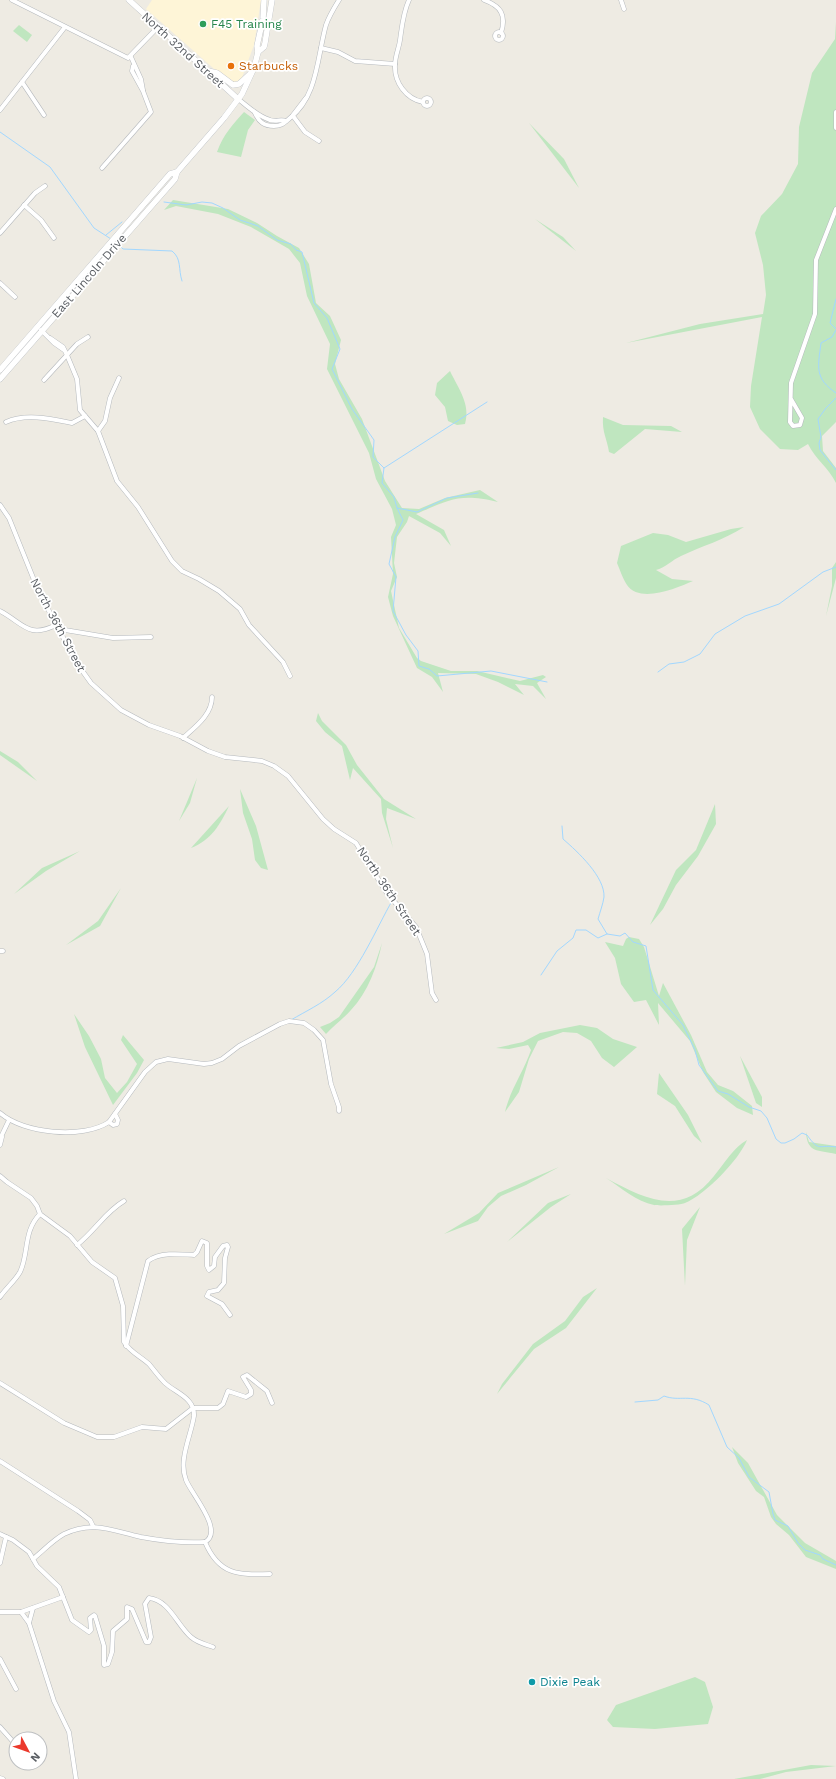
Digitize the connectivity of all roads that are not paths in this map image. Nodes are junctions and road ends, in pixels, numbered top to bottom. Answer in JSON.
{"nodes":[{"id":1,"x":12,"y":0,"type":"edge"},
{"id":2,"x":129,"y":0,"type":"edge"},
{"id":3,"x":264,"y":0,"type":"edge"},
{"id":4,"x":272,"y":0,"type":"edge"},
{"id":5,"x":339,"y":0,"type":"edge"},
{"id":6,"x":409,"y":0,"type":"edge"},
{"id":7,"x":484,"y":0,"type":"edge"},
{"id":8,"x":621,"y":0,"type":"edge"},
{"id":9,"x":624,"y":9,"type":"dead end"},
{"id":10,"x":65,"y":27,"type":"junction"},
{"id":11,"x":158,"y":27,"type":"junction"},
{"id":12,"x":501,"y":32,"type":"dead end"},
{"id":13,"x":321,"y":48,"type":"junction"},
{"id":14,"x":258,"y":52,"type":"junction"},
{"id":15,"x":131,"y":57,"type":"junction"},
{"id":16,"x":395,"y":64,"type":"junction"},
{"id":17,"x":207,"y":71,"type":"junction"},
{"id":18,"x":252,"y":71,"type":"junction"},
{"id":19,"x":22,"y":82,"type":"junction"},
{"id":20,"x":238,"y":99,"type":"junction"},
{"id":21,"x":423,"y":102,"type":"dead end"},
{"id":22,"x":0,"y":110,"type":"edge"},
{"id":23,"x":836,"y":112,"type":"edge"},
{"id":24,"x":44,"y":115,"type":"dead end"},
{"id":25,"x":293,"y":116,"type":"junction"},
{"id":26,"x":836,"y":128,"type":"edge"},
{"id":27,"x":319,"y":141,"type":"dead end"},
{"id":28,"x":102,"y":168,"type":"dead end"},
{"id":29,"x":45,"y":186,"type":"dead end"},
{"id":30,"x":24,"y":205,"type":"junction"},
{"id":31,"x":836,"y":209,"type":"edge"},
{"id":32,"x":0,"y":233,"type":"edge"},
{"id":33,"x":54,"y":238,"type":"dead end"},
{"id":34,"x":0,"y":283,"type":"edge"},
{"id":35,"x":16,"y":296,"type":"dead end"},
{"id":36,"x":40,"y":329,"type":"junction"},
{"id":37,"x":88,"y":337,"type":"dead end"},
{"id":38,"x":66,"y":353,"type":"junction"},
{"id":39,"x":0,"y":370,"type":"edge"},
{"id":40,"x":120,"y":378,"type":"dead end"},
{"id":41,"x":0,"y":379,"type":"edge"},
{"id":42,"x":44,"y":380,"type":"dead end"},
{"id":43,"x":791,"y":399,"type":"junction"},
{"id":44,"x":85,"y":416,"type":"junction"},
{"id":45,"x":6,"y":422,"type":"dead end"},
{"id":46,"x":98,"y":431,"type":"junction"},
{"id":47,"x":0,"y":505,"type":"edge"},
{"id":48,"x":0,"y":611,"type":"edge"},
{"id":49,"x":56,"y":625,"type":"junction"},
{"id":50,"x":61,"y":631,"type":"junction"},
{"id":51,"x":151,"y":637,"type":"dead end"},
{"id":52,"x":290,"y":676,"type":"dead end"},
{"id":53,"x":212,"y":697,"type":"dead end"},
{"id":54,"x":183,"y":738,"type":"junction"},
{"id":55,"x":436,"y":1000,"type":"dead end"},
{"id":56,"x":339,"y":1111,"type":"dead end"},
{"id":57,"x":0,"y":1113,"type":"edge"},
{"id":58,"x":115,"y":1114,"type":"junction"},
{"id":59,"x":9,"y":1120,"type":"junction"},
{"id":60,"x":109,"y":1122,"type":"junction"},
{"id":61,"x":1,"y":1137,"type":"edge"},
{"id":62,"x":0,"y":1145,"type":"edge"},
{"id":63,"x":0,"y":1176,"type":"edge"},
{"id":64,"x":124,"y":1201,"type":"dead end"},
{"id":65,"x":40,"y":1214,"type":"junction"},
{"id":66,"x":77,"y":1245,"type":"junction"},
{"id":67,"x":0,"y":1297,"type":"edge"},
{"id":68,"x":230,"y":1315,"type":"dead end"},
{"id":69,"x":126,"y":1346,"type":"junction"},
{"id":70,"x":0,"y":1383,"type":"edge"},
{"id":71,"x":272,"y":1403,"type":"dead end"},
{"id":72,"x":192,"y":1408,"type":"junction"},
{"id":73,"x":0,"y":1461,"type":"edge"},
{"id":74,"x":93,"y":1526,"type":"junction"},
{"id":75,"x":0,"y":1534,"type":"edge"},
{"id":76,"x":6,"y":1537,"type":"junction"},
{"id":77,"x":205,"y":1542,"type":"junction"},
{"id":78,"x":33,"y":1559,"type":"junction"},
{"id":79,"x":0,"y":1563,"type":"edge"},
{"id":80,"x":270,"y":1574,"type":"dead end"},
{"id":81,"x":63,"y":1598,"type":"junction"},
{"id":82,"x":33,"y":1608,"type":"junction"},
{"id":83,"x":0,"y":1612,"type":"edge"},
{"id":84,"x":21,"y":1612,"type":"junction"},
{"id":85,"x":29,"y":1623,"type":"junction"},
{"id":86,"x":213,"y":1647,"type":"dead end"},
{"id":87,"x":0,"y":1659,"type":"edge"},
{"id":88,"x":16,"y":1690,"type":"dead end"},
{"id":89,"x":0,"y":1727,"type":"edge"},
{"id":90,"x":8,"y":1736,"type":"edge"},
{"id":91,"x":0,"y":1778,"type":"edge"},
{"id":92,"x":3,"y":1779,"type":"edge"},
{"id":93,"x":76,"y":1779,"type":"edge"}],
"edges":[{"from":1,"to":10,"type":"street"},
{"from":2,"to":11,"type":"main road","name":"North 32nd Street"},
{"from":3,"to":14,"type":"main road","name":"East Lincoln Drive"},
{"from":4,"to":14,"type":"main road","name":"East Lincoln Drive"},
{"from":5,"to":13,"type":"street"},
{"from":6,"to":16,"type":"street"},
{"from":7,"to":12,"type":"street"},
{"from":8,"to":9,"type":"street"},
{"from":10,"to":15,"type":"street"},
{"from":10,"to":19,"type":"street"},
{"from":11,"to":15,"type":"street"},
{"from":11,"to":17,"type":"main road","name":"North 32nd Street"},
{"from":13,"to":16,"type":"street"},
{"from":13,"to":25,"type":"street"},
{"from":14,"to":18,"type":"main road","name":"East Lincoln Drive"},
{"from":15,"to":28,"type":"street"},
{"from":16,"to":21,"type":"street"},
{"from":17,"to":18,"type":"main road"},
{"from":17,"to":20,"type":"main road","name":"North 32nd Street"},
{"from":18,"to":20,"type":"main road","name":"East Lincoln Drive"},
{"from":19,"to":22,"type":"street"},
{"from":19,"to":24,"type":"street"},
{"from":20,"to":25,"type":"street"},
{"from":20,"to":36,"type":"main road","name":"East Lincoln Drive"},
{"from":23,"to":26,"type":"street"},
{"from":25,"to":27,"type":"street"},
{"from":29,"to":30,"type":"street"},
{"from":30,"to":32,"type":"street"},
{"from":30,"to":33,"type":"street"},
{"from":31,"to":43,"type":"street"},
{"from":34,"to":35,"type":"street"},
{"from":36,"to":38,"type":"street"},
{"from":36,"to":39,"type":"main road","name":"East Lincoln Drive"},
{"from":36,"to":41,"type":"main road","name":"East Lincoln Drive"},
{"from":37,"to":38,"type":"street"},
{"from":38,"to":42,"type":"street"},
{"from":38,"to":44,"type":"street"},
{"from":40,"to":46,"type":"street"},
{"from":43,"to":43,"type":"street"},
{"from":44,"to":45,"type":"street"},
{"from":44,"to":46,"type":"street"},
{"from":46,"to":52,"type":"street"},
{"from":47,"to":49,"type":"street","name":"North 36th Street"},
{"from":48,"to":49,"type":"street"},
{"from":49,"to":50,"type":"street","name":"North 36th Street"},
{"from":50,"to":51,"type":"street"},
{"from":50,"to":54,"type":"street","name":"North 36th Street"},
{"from":53,"to":54,"type":"street"},
{"from":54,"to":55,"type":"street","name":"North 36th Street"},
{"from":56,"to":58,"type":"street"},
{"from":57,"to":59,"type":"street"},
{"from":58,"to":60,"type":"street"},
{"from":58,"to":60,"type":"street"},
{"from":59,"to":60,"type":"street"},
{"from":59,"to":61,"type":"street"},
{"from":61,"to":62,"type":"street"},
{"from":63,"to":65,"type":"street"},
{"from":64,"to":66,"type":"street"},
{"from":65,"to":66,"type":"street"},
{"from":65,"to":67,"type":"street"},
{"from":66,"to":69,"type":"street"},
{"from":68,"to":69,"type":"street"},
{"from":69,"to":72,"type":"street"},
{"from":70,"to":72,"type":"street"},
{"from":71,"to":72,"type":"street"},
{"from":72,"to":77,"type":"street"},
{"from":73,"to":74,"type":"street"},
{"from":74,"to":77,"type":"street"},
{"from":74,"to":78,"type":"street"},
{"from":75,"to":76,"type":"street"},
{"from":76,"to":78,"type":"street"},
{"from":76,"to":79,"type":"street"},
{"from":77,"to":80,"type":"street"},
{"from":78,"to":81,"type":"street"},
{"from":81,"to":82,"type":"street"},
{"from":81,"to":86,"type":"street"},
{"from":82,"to":84,"type":"street"},
{"from":82,"to":85,"type":"street"},
{"from":83,"to":84,"type":"street"},
{"from":84,"to":85,"type":"street"},
{"from":85,"to":93,"type":"street"},
{"from":87,"to":88,"type":"street"},
{"from":89,"to":90,"type":"street"},
{"from":91,"to":92,"type":"street"}]}
